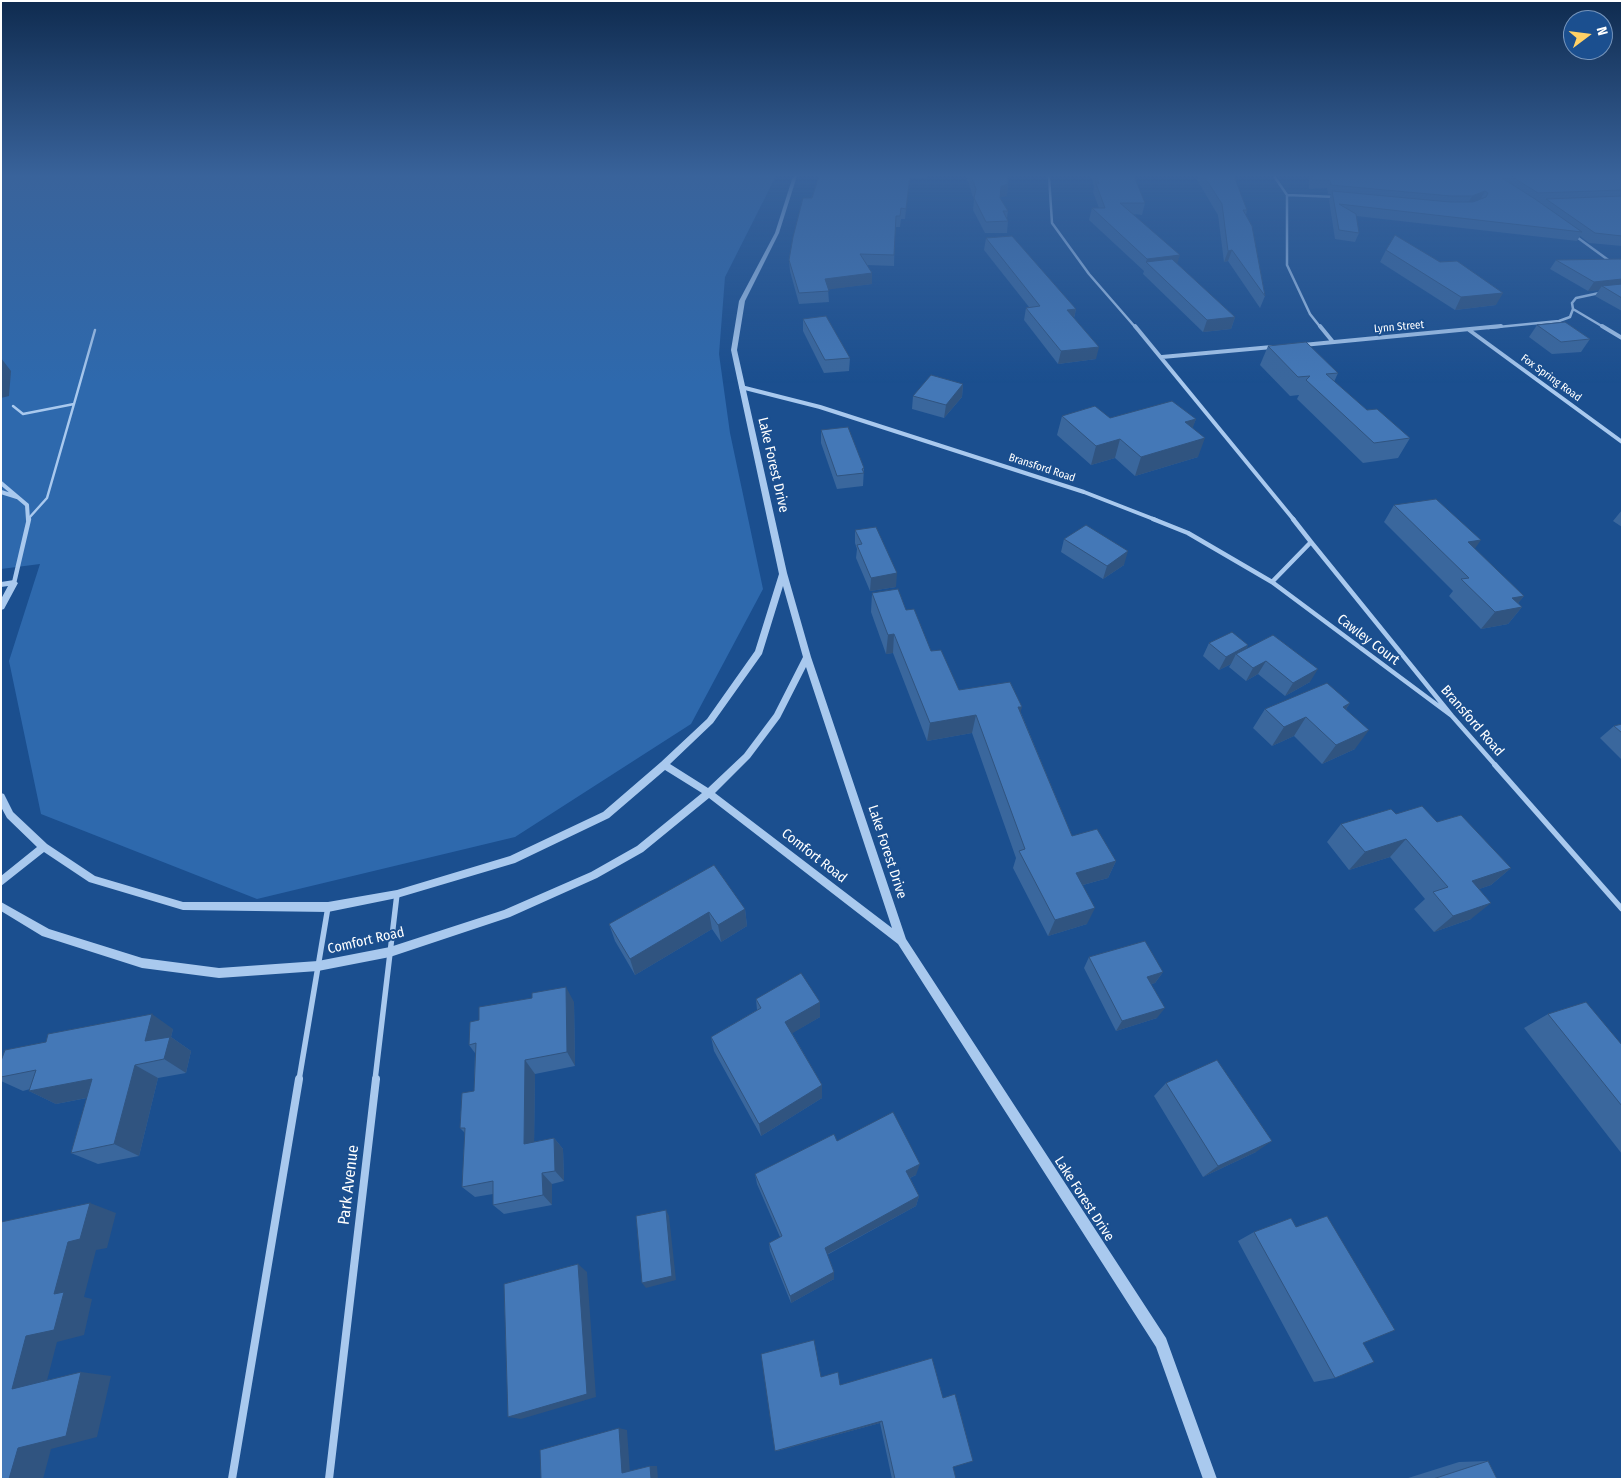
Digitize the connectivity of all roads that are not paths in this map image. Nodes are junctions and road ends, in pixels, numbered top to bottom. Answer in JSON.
{"nodes":[{"id":1,"x":771,"y":245,"type":"edge"},
{"id":2,"x":1068,"y":245,"type":"edge"},
{"id":3,"x":1287,"y":245,"type":"edge"},
{"id":4,"x":1588,"y":245,"type":"edge"},
{"id":5,"x":1622,"y":270,"type":"edge"},
{"id":6,"x":1612,"y":291,"type":"edge"},
{"id":7,"x":1573,"y":310,"type":"junction"},
{"id":8,"x":1468,"y":329,"type":"junction"},
{"id":9,"x":95,"y":330,"type":"dead end"},
{"id":10,"x":1622,"y":338,"type":"edge"},
{"id":11,"x":1333,"y":342,"type":"junction"},
{"id":12,"x":1295,"y":346,"type":"edge"},
{"id":13,"x":1276,"y":347,"type":"edge"},
{"id":14,"x":1162,"y":357,"type":"junction"},
{"id":15,"x":741,"y":388,"type":"junction"},
{"id":16,"x":74,"y":404,"type":"junction"},
{"id":17,"x":13,"y":406,"type":"dead end"},
{"id":18,"x":1622,"y":442,"type":"edge"},
{"id":19,"x":1,"y":483,"type":"edge"},
{"id":20,"x":1,"y":492,"type":"edge"},
{"id":21,"x":20,"y":498,"type":"junction"},
{"id":22,"x":29,"y":518,"type":"junction"},
{"id":23,"x":1310,"y":542,"type":"junction"},
{"id":24,"x":784,"y":573,"type":"junction"},
{"id":25,"x":1272,"y":582,"type":"junction"},
{"id":26,"x":14,"y":583,"type":"junction"},
{"id":27,"x":1,"y":585,"type":"edge"},
{"id":28,"x":1,"y":608,"type":"edge"},
{"id":29,"x":807,"y":657,"type":"junction"},
{"id":30,"x":1452,"y":716,"type":"junction"},
{"id":31,"x":664,"y":765,"type":"junction"},
{"id":32,"x":709,"y":793,"type":"junction"},
{"id":33,"x":1,"y":797,"type":"edge"},
{"id":34,"x":44,"y":847,"type":"junction"},
{"id":35,"x":1,"y":882,"type":"edge"},
{"id":36,"x":397,"y":894,"type":"junction"},
{"id":37,"x":1,"y":906,"type":"edge"},
{"id":38,"x":328,"y":907,"type":"junction"},
{"id":39,"x":1622,"y":909,"type":"edge"},
{"id":40,"x":902,"y":941,"type":"junction"},
{"id":41,"x":390,"y":952,"type":"junction"},
{"id":42,"x":318,"y":966,"type":"junction"},
{"id":43,"x":232,"y":1479,"type":"edge"},
{"id":44,"x":329,"y":1479,"type":"edge"},
{"id":45,"x":1210,"y":1479,"type":"edge"}],
"edges":[{"from":1,"to":15,"type":"street","name":"Lake Forest Drive"},
{"from":2,"to":14,"type":"street","name":"Bransford Road"},
{"from":3,"to":11,"type":"street"},
{"from":4,"to":5,"type":"street"},
{"from":6,"to":7,"type":"street","name":"Lynn Street"},
{"from":7,"to":8,"type":"street","name":"Lynn Street"},
{"from":7,"to":10,"type":"street"},
{"from":8,"to":11,"type":"street","name":"Lynn Street"},
{"from":8,"to":18,"type":"street","name":"Fox Spring Road"},
{"from":9,"to":16,"type":"lane"},
{"from":11,"to":12,"type":"street","name":"Lynn Street"},
{"from":13,"to":14,"type":"street"},
{"from":14,"to":23,"type":"street","name":"Bransford Road"},
{"from":15,"to":24,"type":"street","name":"Lake Forest Drive"},
{"from":15,"to":25,"type":"street","name":"Bransford Road"},
{"from":16,"to":17,"type":"lane"},
{"from":16,"to":22,"type":"lane"},
{"from":19,"to":21,"type":"street"},
{"from":20,"to":21,"type":"street"},
{"from":21,"to":22,"type":"street"},
{"from":22,"to":26,"type":"street"},
{"from":23,"to":25,"type":"street"},
{"from":23,"to":30,"type":"street","name":"Bransford Road"},
{"from":24,"to":29,"type":"street","name":"Lake Forest Drive"},
{"from":24,"to":31,"type":"street"},
{"from":25,"to":30,"type":"street","name":"Cawley Court"},
{"from":26,"to":27,"type":"street"},
{"from":26,"to":28,"type":"street"},
{"from":29,"to":32,"type":"street","name":"Comfort Road"},
{"from":29,"to":40,"type":"street","name":"Lake Forest Drive"},
{"from":30,"to":39,"type":"street","name":"Bransford Road"},
{"from":31,"to":32,"type":"street","name":"Comfort Road"},
{"from":31,"to":36,"type":"street"},
{"from":32,"to":40,"type":"street","name":"Comfort Road"},
{"from":32,"to":41,"type":"street","name":"Comfort Road"},
{"from":33,"to":34,"type":"street"},
{"from":34,"to":35,"type":"street"},
{"from":34,"to":38,"type":"street"},
{"from":36,"to":38,"type":"street"},
{"from":36,"to":41,"type":"street","name":"Park Avenue"},
{"from":37,"to":42,"type":"street","name":"Comfort Road"},
{"from":38,"to":42,"type":"street"},
{"from":40,"to":45,"type":"street","name":"Lake Forest Drive"},
{"from":41,"to":42,"type":"street","name":"Comfort Road"},
{"from":41,"to":44,"type":"street","name":"Park Avenue"},
{"from":42,"to":43,"type":"street"}]}
